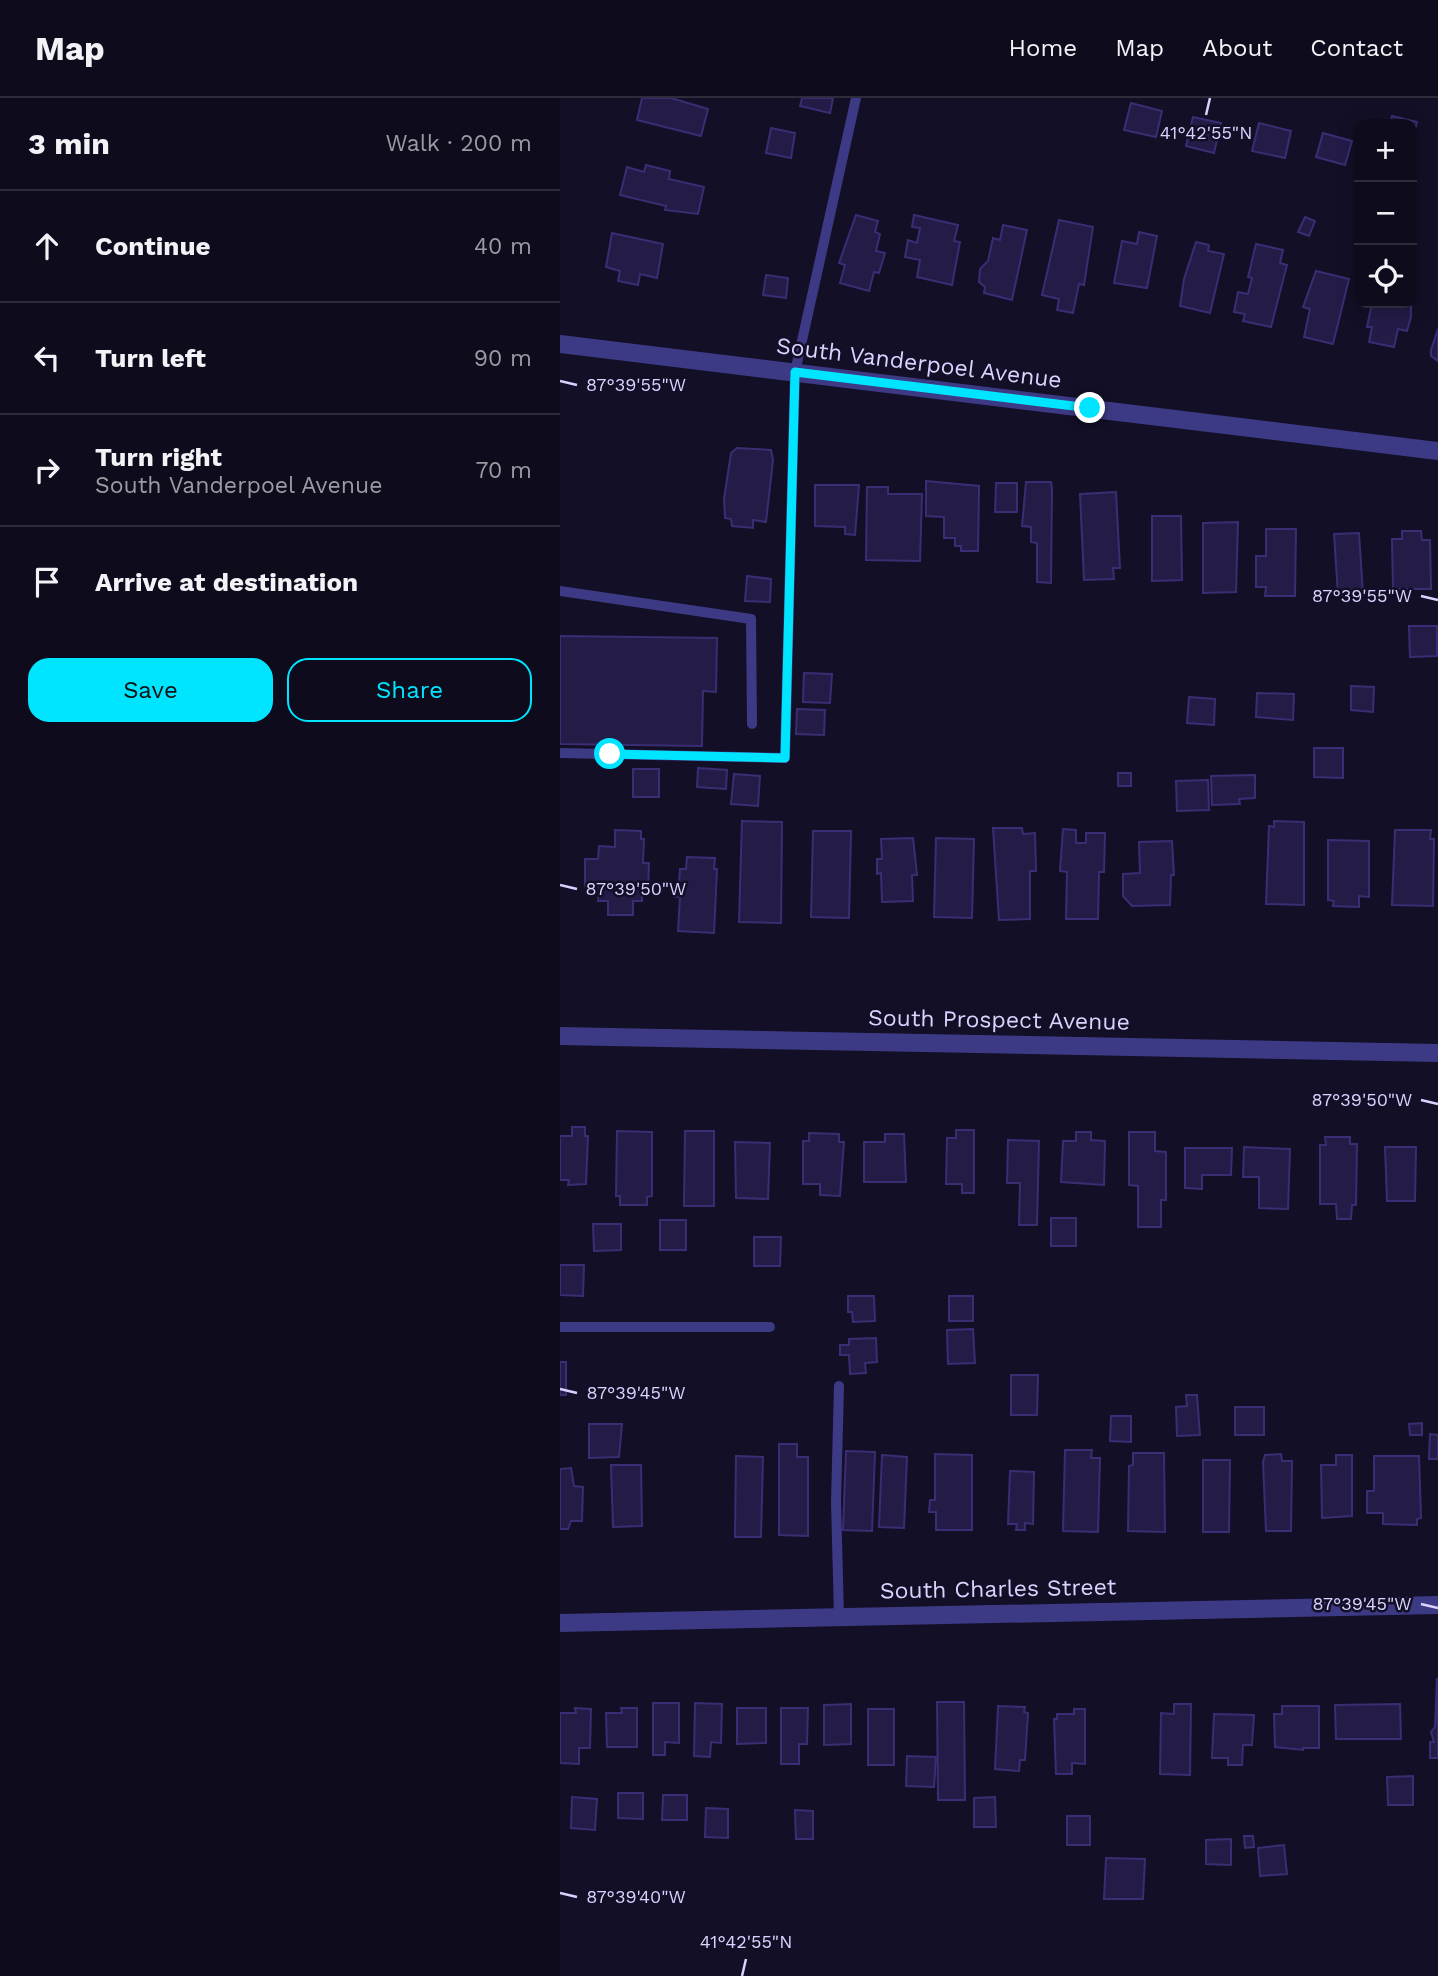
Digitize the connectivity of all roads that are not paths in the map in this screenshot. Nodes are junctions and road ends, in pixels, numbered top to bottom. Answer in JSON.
{"nodes":[{"id":1,"x":856,"y":98,"type":"edge"},
{"id":2,"x":560,"y":344,"type":"edge"},
{"id":3,"x":795,"y":372,"type":"junction"},
{"id":4,"x":1438,"y":451,"type":"edge"},
{"id":5,"x":560,"y":591,"type":"edge"},
{"id":6,"x":752,"y":724,"type":"dead end"},
{"id":7,"x":560,"y":753,"type":"edge"},
{"id":8,"x":560,"y":1036,"type":"edge"},
{"id":9,"x":1438,"y":1052,"type":"edge"},
{"id":10,"x":560,"y":1327,"type":"edge"},
{"id":11,"x":770,"y":1327,"type":"dead end"},
{"id":12,"x":839,"y":1386,"type":"dead end"},
{"id":13,"x":1438,"y":1605,"type":"edge"},
{"id":14,"x":839,"y":1617,"type":"junction"},
{"id":15,"x":560,"y":1623,"type":"edge"}],
"edges":[{"from":1,"to":3,"type":"lane"},
{"from":2,"to":3,"type":"street","name":"South Vanderpoel Avenue"},
{"from":3,"to":4,"type":"street","name":"South Vanderpoel Avenue"},
{"from":3,"to":7,"type":"lane"},
{"from":5,"to":6,"type":"lane"},
{"from":8,"to":9,"type":"street","name":"South Prospect Avenue"},
{"from":10,"to":11,"type":"lane"},
{"from":12,"to":14,"type":"lane"},
{"from":13,"to":14,"type":"street","name":"South Charles Street"},
{"from":14,"to":15,"type":"street","name":"South Charles Street"}]}
